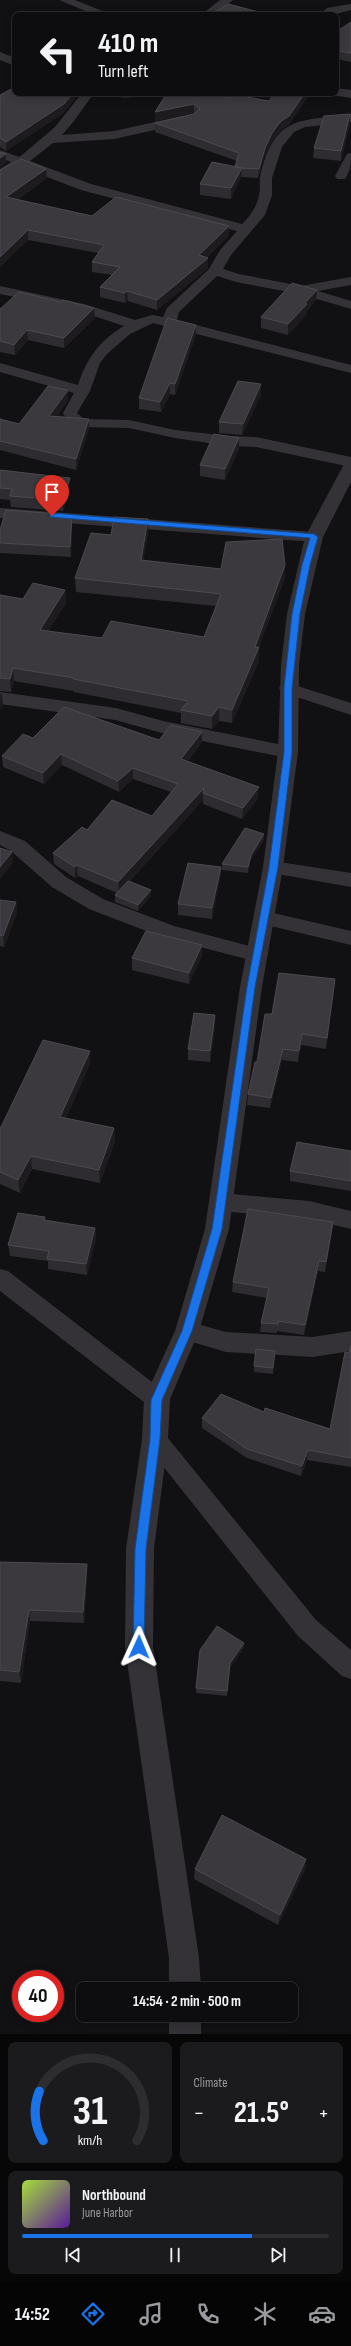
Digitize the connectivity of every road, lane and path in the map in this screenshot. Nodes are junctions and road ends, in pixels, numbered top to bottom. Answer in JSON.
{"nodes":[{"id":1,"x":65,"y":0,"type":"edge"},
{"id":2,"x":227,"y":0,"type":"edge"},
{"id":3,"x":351,"y":7,"type":"edge"},
{"id":4,"x":98,"y":12,"type":"edge"},
{"id":5,"x":211,"y":12,"type":"edge"},
{"id":6,"x":329,"y":12,"type":"edge"},
{"id":7,"x":0,"y":56,"type":"edge"},
{"id":8,"x":12,"y":61,"type":"edge"},
{"id":9,"x":339,"y":92,"type":"edge"},
{"id":10,"x":351,"y":94,"type":"edge"},
{"id":11,"x":86,"y":96,"type":"edge"},
{"id":12,"x":193,"y":118,"type":"edge"},
{"id":13,"x":351,"y":118,"type":"edge"},
{"id":14,"x":53,"y":139,"type":"junction"},
{"id":15,"x":0,"y":154,"type":"edge"},
{"id":16,"x":351,"y":157,"type":"edge"},
{"id":17,"x":20,"y":163,"type":"junction"},
{"id":18,"x":0,"y":175,"type":"edge"},
{"id":19,"x":340,"y":176,"type":"dead end"},
{"id":20,"x":245,"y":229,"type":"junction"},
{"id":21,"x":215,"y":271,"type":"junction"},
{"id":22,"x":351,"y":281,"type":"edge"},
{"id":23,"x":0,"y":290,"type":"edge"},
{"id":24,"x":302,"y":290,"type":"junction"},
{"id":25,"x":351,"y":305,"type":"edge"},
{"id":26,"x":169,"y":323,"type":"junction"},
{"id":27,"x":135,"y":324,"type":"junction"},
{"id":28,"x":0,"y":367,"type":"edge"},
{"id":29,"x":351,"y":369,"type":"edge"},
{"id":30,"x":83,"y":391,"type":"junction"},
{"id":31,"x":351,"y":462,"type":"edge"},
{"id":32,"x":351,"y":466,"type":"edge"},
{"id":33,"x":0,"y":513,"type":"edge"},
{"id":34,"x":314,"y":537,"type":"junction"},
{"id":35,"x":288,"y":688,"type":"junction"},
{"id":36,"x":0,"y":698,"type":"edge"},
{"id":37,"x":351,"y":709,"type":"edge"},
{"id":38,"x":288,"y":752,"type":"junction"},
{"id":39,"x":0,"y":837,"type":"edge"},
{"id":40,"x":273,"y":867,"type":"junction"},
{"id":41,"x":351,"y":880,"type":"edge"},
{"id":42,"x":265,"y":918,"type":"junction"},
{"id":43,"x":351,"y":938,"type":"edge"},
{"id":44,"x":258,"y":954,"type":"junction"},
{"id":45,"x":221,"y":1202,"type":"junction"},
{"id":46,"x":351,"y":1220,"type":"edge"},
{"id":47,"x":0,"y":1278,"type":"edge"},
{"id":48,"x":187,"y":1331,"type":"junction"},
{"id":49,"x":351,"y":1341,"type":"edge"},
{"id":50,"x":157,"y":1400,"type":"junction"},
{"id":51,"x":155,"y":1439,"type":"junction"},
{"id":52,"x":351,"y":1667,"type":"edge"},
{"id":53,"x":185,"y":1982,"type":"edge"},
{"id":54,"x":185,"y":2022,"type":"edge"},
{"id":55,"x":185,"y":2034,"type":"edge"}],
"edges":[{"from":1,"to":4,"type":"street"},
{"from":2,"to":5,"type":"street"},
{"from":3,"to":6,"type":"street"},
{"from":7,"to":8,"type":"street"},
{"from":9,"to":10,"type":"street"},
{"from":11,"to":14,"type":"street"},
{"from":12,"to":14,"type":"street"},
{"from":13,"to":20,"type":"street"},
{"from":14,"to":17,"type":"street"},
{"from":15,"to":17,"type":"street"},
{"from":16,"to":19,"type":"street"},
{"from":17,"to":18,"type":"street"},
{"from":17,"to":20,"type":"street"},
{"from":20,"to":21,"type":"street"},
{"from":21,"to":24,"type":"street"},
{"from":21,"to":26,"type":"street"},
{"from":22,"to":24,"type":"street"},
{"from":23,"to":27,"type":"street"},
{"from":24,"to":25,"type":"street"},
{"from":26,"to":27,"type":"street"},
{"from":26,"to":29,"type":"street"},
{"from":27,"to":30,"type":"street"},
{"from":28,"to":30,"type":"street"},
{"from":30,"to":31,"type":"street"},
{"from":32,"to":34,"type":"street"},
{"from":33,"to":34,"type":"street"},
{"from":34,"to":35,"type":"street"},
{"from":35,"to":37,"type":"street"},
{"from":35,"to":38,"type":"street"},
{"from":36,"to":38,"type":"street"},
{"from":38,"to":40,"type":"street"},
{"from":39,"to":44,"type":"street"},
{"from":40,"to":41,"type":"street"},
{"from":40,"to":42,"type":"street"},
{"from":42,"to":43,"type":"street"},
{"from":42,"to":44,"type":"street"},
{"from":44,"to":45,"type":"street"},
{"from":45,"to":46,"type":"street"},
{"from":45,"to":48,"type":"street"},
{"from":47,"to":50,"type":"street"},
{"from":48,"to":49,"type":"street"},
{"from":48,"to":50,"type":"street"},
{"from":50,"to":51,"type":"street"},
{"from":51,"to":52,"type":"street"},
{"from":51,"to":53,"type":"street"},
{"from":54,"to":55,"type":"street"}]}
